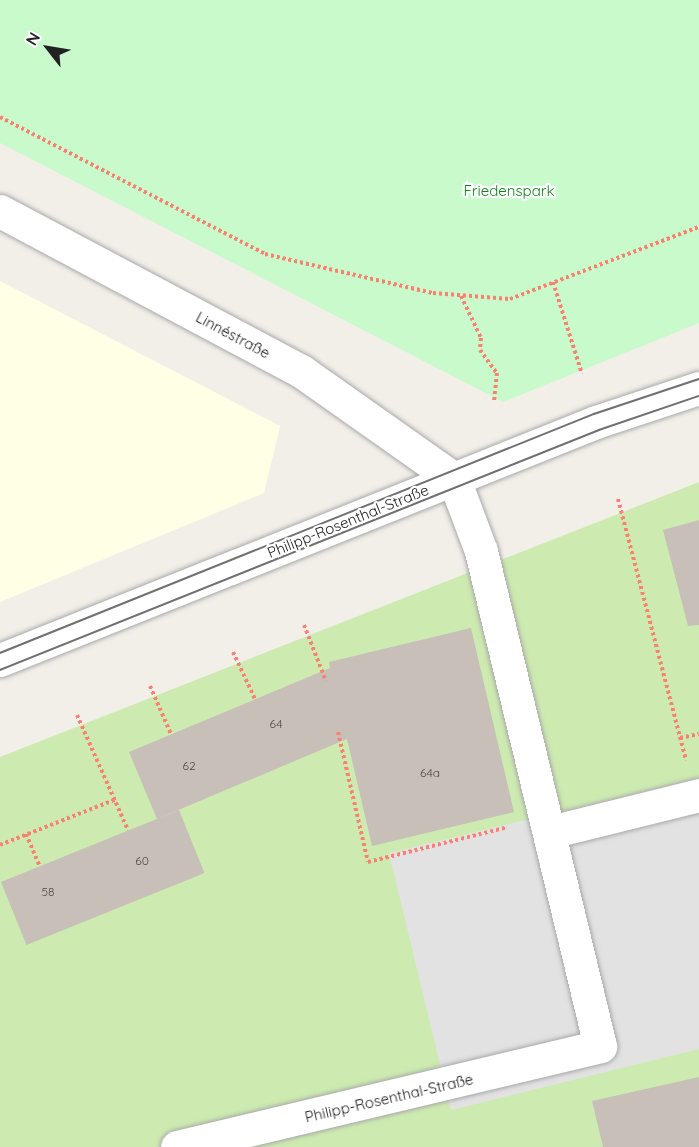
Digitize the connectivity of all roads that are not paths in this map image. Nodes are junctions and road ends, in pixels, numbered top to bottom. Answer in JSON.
{"nodes":[{"id":1,"x":0,"y":211,"type":"edge"},
{"id":2,"x":699,"y":388,"type":"edge"},
{"id":3,"x":454,"y":479,"type":"junction"},
{"id":4,"x":0,"y":660,"type":"edge"},
{"id":5,"x":697,"y":795,"type":"edge"},
{"id":6,"x":548,"y":824,"type":"junction"},
{"id":7,"x":177,"y":1147,"type":"edge"}],
"edges":[{"from":1,"to":3,"type":"street","name":"Linnéstraße"},
{"from":2,"to":3,"type":"street","name":"Philipp-Rosenthal-Straße"},
{"from":3,"to":4,"type":"street","name":"Philipp-Rosenthal-Straße"},
{"from":3,"to":6,"type":"street"},
{"from":5,"to":6,"type":"street"},
{"from":6,"to":7,"type":"street","name":"Philipp-Rosenthal-Straße"}]}
